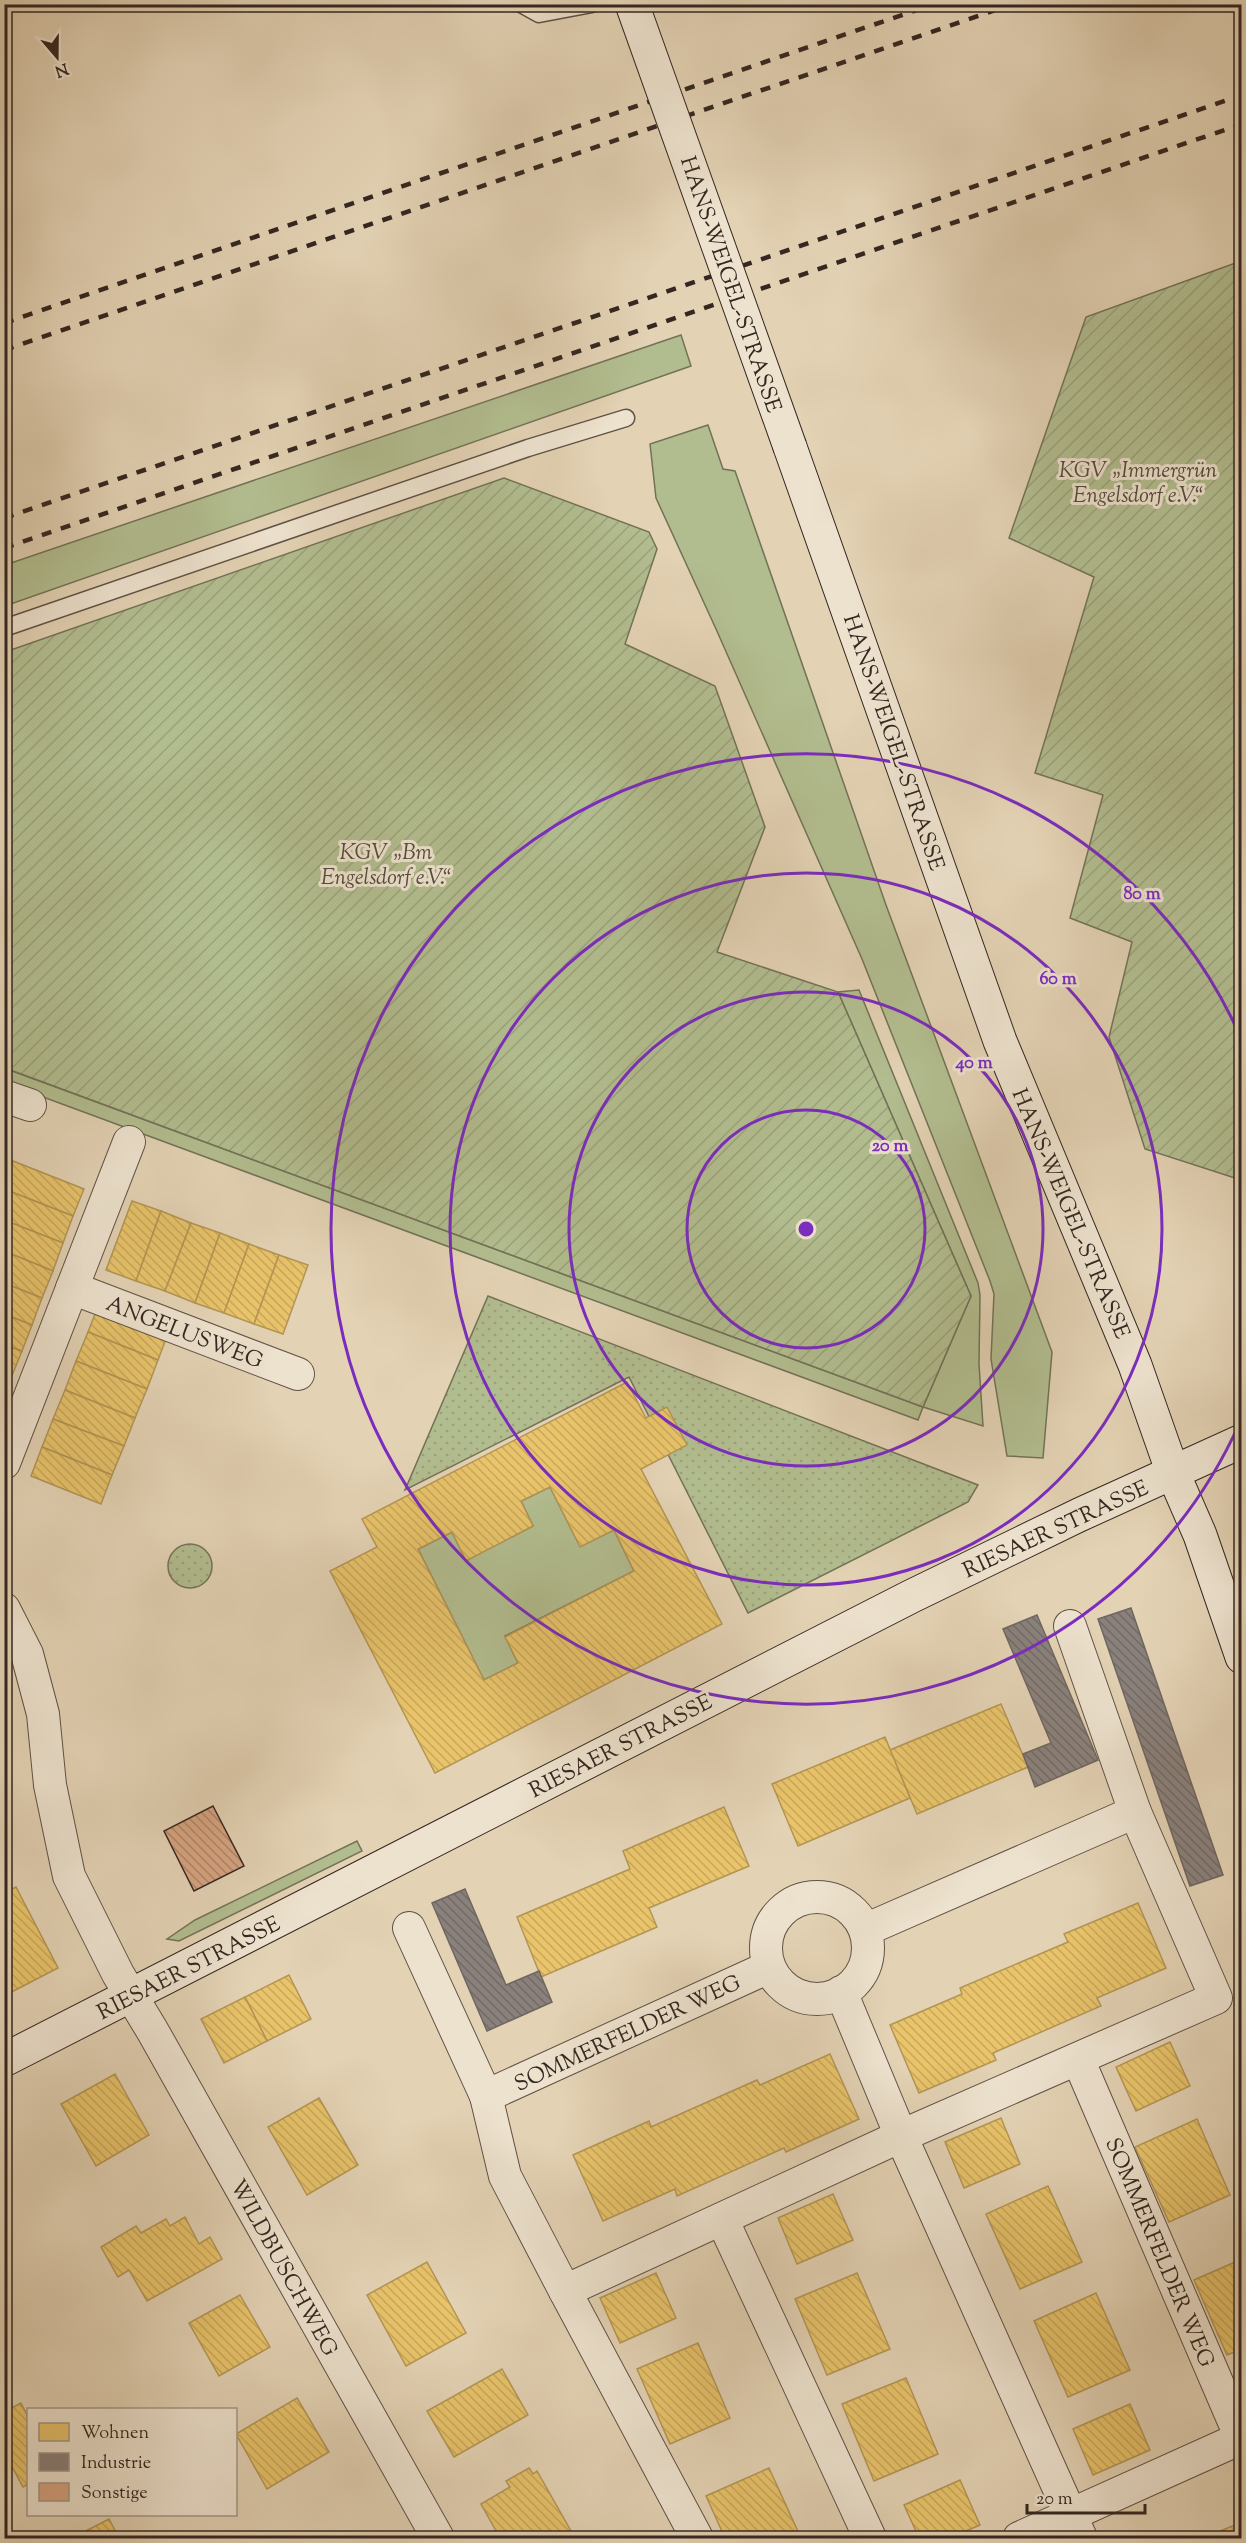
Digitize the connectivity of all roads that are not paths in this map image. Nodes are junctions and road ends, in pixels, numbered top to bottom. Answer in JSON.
{"nodes":[{"id":1,"x":521,"y":4,"type":"edge"},
{"id":2,"x":592,"y":4,"type":"edge"},
{"id":3,"x":632,"y":4,"type":"edge"},
{"id":4,"x":627,"y":418,"type":"dead end"},
{"id":5,"x":4,"y":628,"type":"edge"},
{"id":6,"x":129,"y":1142,"type":"dead end"},
{"id":7,"x":72,"y":1288,"type":"junction"},
{"id":8,"x":298,"y":1374,"type":"dead end"},
{"id":9,"x":1242,"y":1441,"type":"edge"},
{"id":10,"x":4,"y":1463,"type":"edge"},
{"id":11,"x":1173,"y":1473,"type":"junction"},
{"id":12,"x":4,"y":1609,"type":"edge"},
{"id":13,"x":1070,"y":1626,"type":"dead end"},
{"id":14,"x":1242,"y":1657,"type":"edge"},
{"id":15,"x":1135,"y":1812,"type":"junction"},
{"id":16,"x":409,"y":1928,"type":"dead end"},
{"id":17,"x":865,"y":1930,"type":"junction"},
{"id":18,"x":769,"y":1967,"type":"junction"},
{"id":19,"x":841,"y":1992,"type":"junction"},
{"id":20,"x":132,"y":1995,"type":"junction"},
{"id":21,"x":1077,"y":2059,"type":"junction"},
{"id":22,"x":4,"y":2060,"type":"edge"},
{"id":23,"x":486,"y":2096,"type":"junction"},
{"id":24,"x":901,"y":2136,"type":"junction"},
{"id":25,"x":722,"y":2219,"type":"junction"},
{"id":26,"x":565,"y":2291,"type":"junction"},
{"id":27,"x":1076,"y":2527,"type":"edge"},
{"id":28,"x":438,"y":2538,"type":"edge"},
{"id":29,"x":697,"y":2538,"type":"edge"},
{"id":30,"x":870,"y":2538,"type":"edge"},
{"id":31,"x":1019,"y":2538,"type":"edge"}],
"edges":[{"from":1,"to":2,"type":"lane"},
{"from":3,"to":11,"type":"main road","name":"HANS-WEIGEL-STRASSE","bridge":true},
{"from":4,"to":5,"type":"lane"},
{"from":6,"to":7,"type":"street"},
{"from":7,"to":8,"type":"street","name":"ANGELUSWEG"},
{"from":7,"to":10,"type":"street"},
{"from":9,"to":11,"type":"main road","name":"RIESAER STRASSE"},
{"from":11,"to":14,"type":"main road","name":"HANS-WEIGEL-STRASSE"},
{"from":11,"to":20,"type":"main road","name":"RIESAER STRASSE"},
{"from":12,"to":20,"type":"street","name":"WILDBUSCHWEG"},
{"from":13,"to":15,"type":"street"},
{"from":15,"to":17,"type":"street"},
{"from":15,"to":21,"type":"street"},
{"from":16,"to":23,"type":"street","name":"SOMMERFELDER WEG"},
{"from":17,"to":18,"type":"street","name":"SOMMERFELDER WEG"},
{"from":17,"to":19,"type":"street"},
{"from":18,"to":19,"type":"street","name":"SOMMERFELDER WEG"},
{"from":18,"to":23,"type":"street","name":"SOMMERFELDER WEG"},
{"from":19,"to":24,"type":"street"},
{"from":20,"to":22,"type":"main road","name":"RIESAER STRASSE"},
{"from":20,"to":28,"type":"street","name":"WILDBUSCHWEG"},
{"from":21,"to":24,"type":"street"},
{"from":21,"to":27,"type":"street","name":"SOMMERFELDER WEG"},
{"from":23,"to":26,"type":"street","name":"SOMMERFELDER WEG"},
{"from":24,"to":25,"type":"street"},
{"from":24,"to":27,"type":"street"},
{"from":25,"to":26,"type":"street"},
{"from":25,"to":30,"type":"street"},
{"from":26,"to":29,"type":"street","name":"SOMMERFELDER WEG"},
{"from":27,"to":31,"type":"street","name":"SOMMERFELDER WEG"}]}
